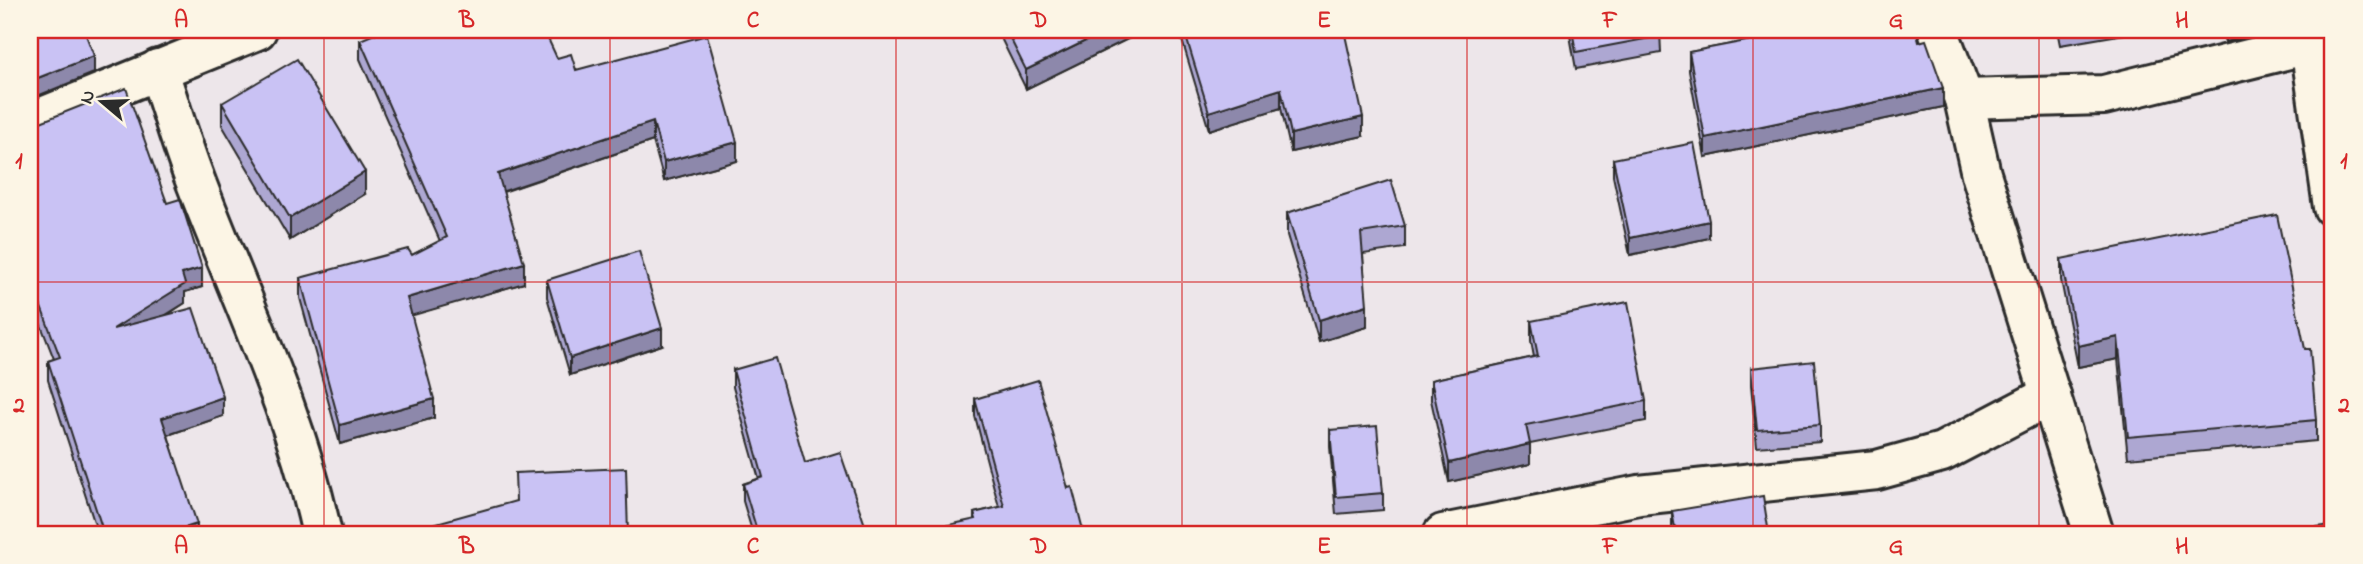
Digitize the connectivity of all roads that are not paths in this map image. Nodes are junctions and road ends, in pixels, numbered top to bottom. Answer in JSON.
{"nodes":[{"id":1,"x":257,"y":30,"type":"edge"},
{"id":2,"x":1938,"y":30,"type":"edge"},
{"id":3,"x":2322,"y":42,"type":"edge"},
{"id":4,"x":158,"y":69,"type":"junction"},
{"id":5,"x":1964,"y":99,"type":"junction"},
{"id":6,"x":30,"y":122,"type":"edge"},
{"id":7,"x":2333,"y":207,"type":"edge"},
{"id":8,"x":2051,"y":396,"type":"junction"},
{"id":9,"x":322,"y":534,"type":"edge"},
{"id":10,"x":1443,"y":534,"type":"edge"},
{"id":11,"x":2094,"y":534,"type":"edge"}],
"edges":[{"from":1,"to":4,"type":"street"},
{"from":2,"to":5,"type":"street"},
{"from":3,"to":5,"type":"street"},
{"from":3,"to":7,"type":"street"},
{"from":4,"to":6,"type":"street"},
{"from":4,"to":9,"type":"street"},
{"from":5,"to":8,"type":"street"},
{"from":8,"to":10,"type":"street"},
{"from":8,"to":11,"type":"street"}]}
